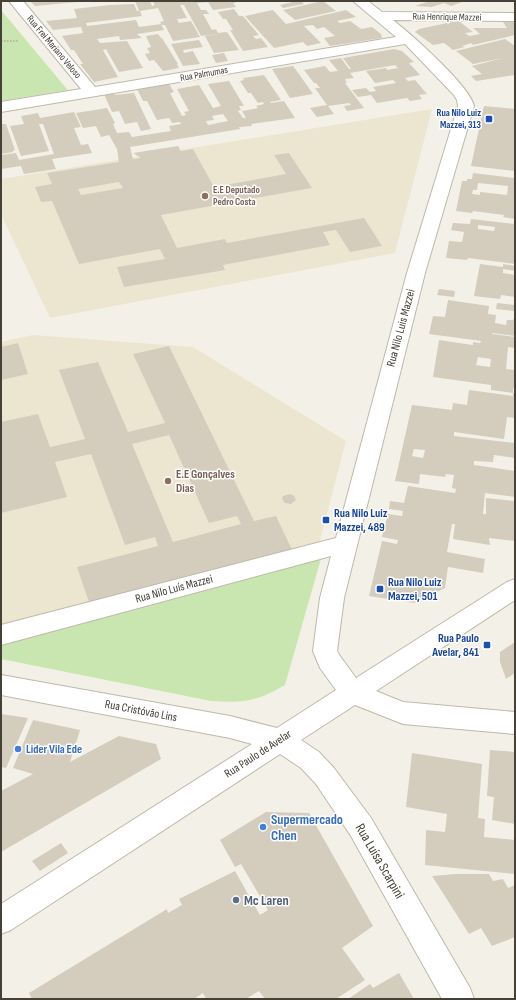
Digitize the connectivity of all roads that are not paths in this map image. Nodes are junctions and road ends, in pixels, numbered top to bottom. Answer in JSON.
{"nodes":[{"id":1,"x":16,"y":1,"type":"edge"},
{"id":2,"x":360,"y":1,"type":"edge"},
{"id":3,"x":379,"y":16,"type":"junction"},
{"id":4,"x":515,"y":17,"type":"edge"},
{"id":5,"x":408,"y":39,"type":"junction"},
{"id":6,"x":92,"y":93,"type":"junction"},
{"id":7,"x":1,"y":108,"type":"edge"},
{"id":8,"x":346,"y":544,"type":"junction"},
{"id":9,"x":515,"y":588,"type":"edge"},
{"id":10,"x":1,"y":635,"type":"edge"},
{"id":11,"x":1,"y":685,"type":"edge"},
{"id":12,"x":353,"y":692,"type":"junction"},
{"id":13,"x":515,"y":723,"type":"edge"},
{"id":14,"x":280,"y":740,"type":"junction"},
{"id":15,"x":1,"y":920,"type":"edge"},
{"id":16,"x":460,"y":999,"type":"edge"}],
"edges":[{"from":1,"to":6,"type":"street","name":"Rua Frei Mariano Veloso"},
{"from":2,"to":3,"type":"street","name":"Rua Nilo Luis Mazzei"},
{"from":3,"to":4,"type":"street","name":"Rua Henrique Mazzei"},
{"from":3,"to":5,"type":"street","name":"Rua Nilo Luis Mazzei"},
{"from":5,"to":6,"type":"street","name":"Rua Palmumas"},
{"from":5,"to":8,"type":"street","name":"Rua Nilo Luis Mazzei"},
{"from":6,"to":7,"type":"street","name":"Rua Palmumas"},
{"from":8,"to":10,"type":"street","name":"Rua Nilo Luís Mazzei"},
{"from":8,"to":12,"type":"street","name":"Rua Nilo Luis Mazzei"},
{"from":9,"to":12,"type":"street","name":"Rua Paulo de Avelar"},
{"from":11,"to":14,"type":"street","name":"Rua Cristóvão Lins"},
{"from":12,"to":13,"type":"street"},
{"from":12,"to":14,"type":"street","name":"Rua Paulo de Avelar"},
{"from":14,"to":15,"type":"street","name":"Rua Paulo de Avelar"},
{"from":14,"to":16,"type":"street","name":"Rua Luísa Scarpini"}]}
